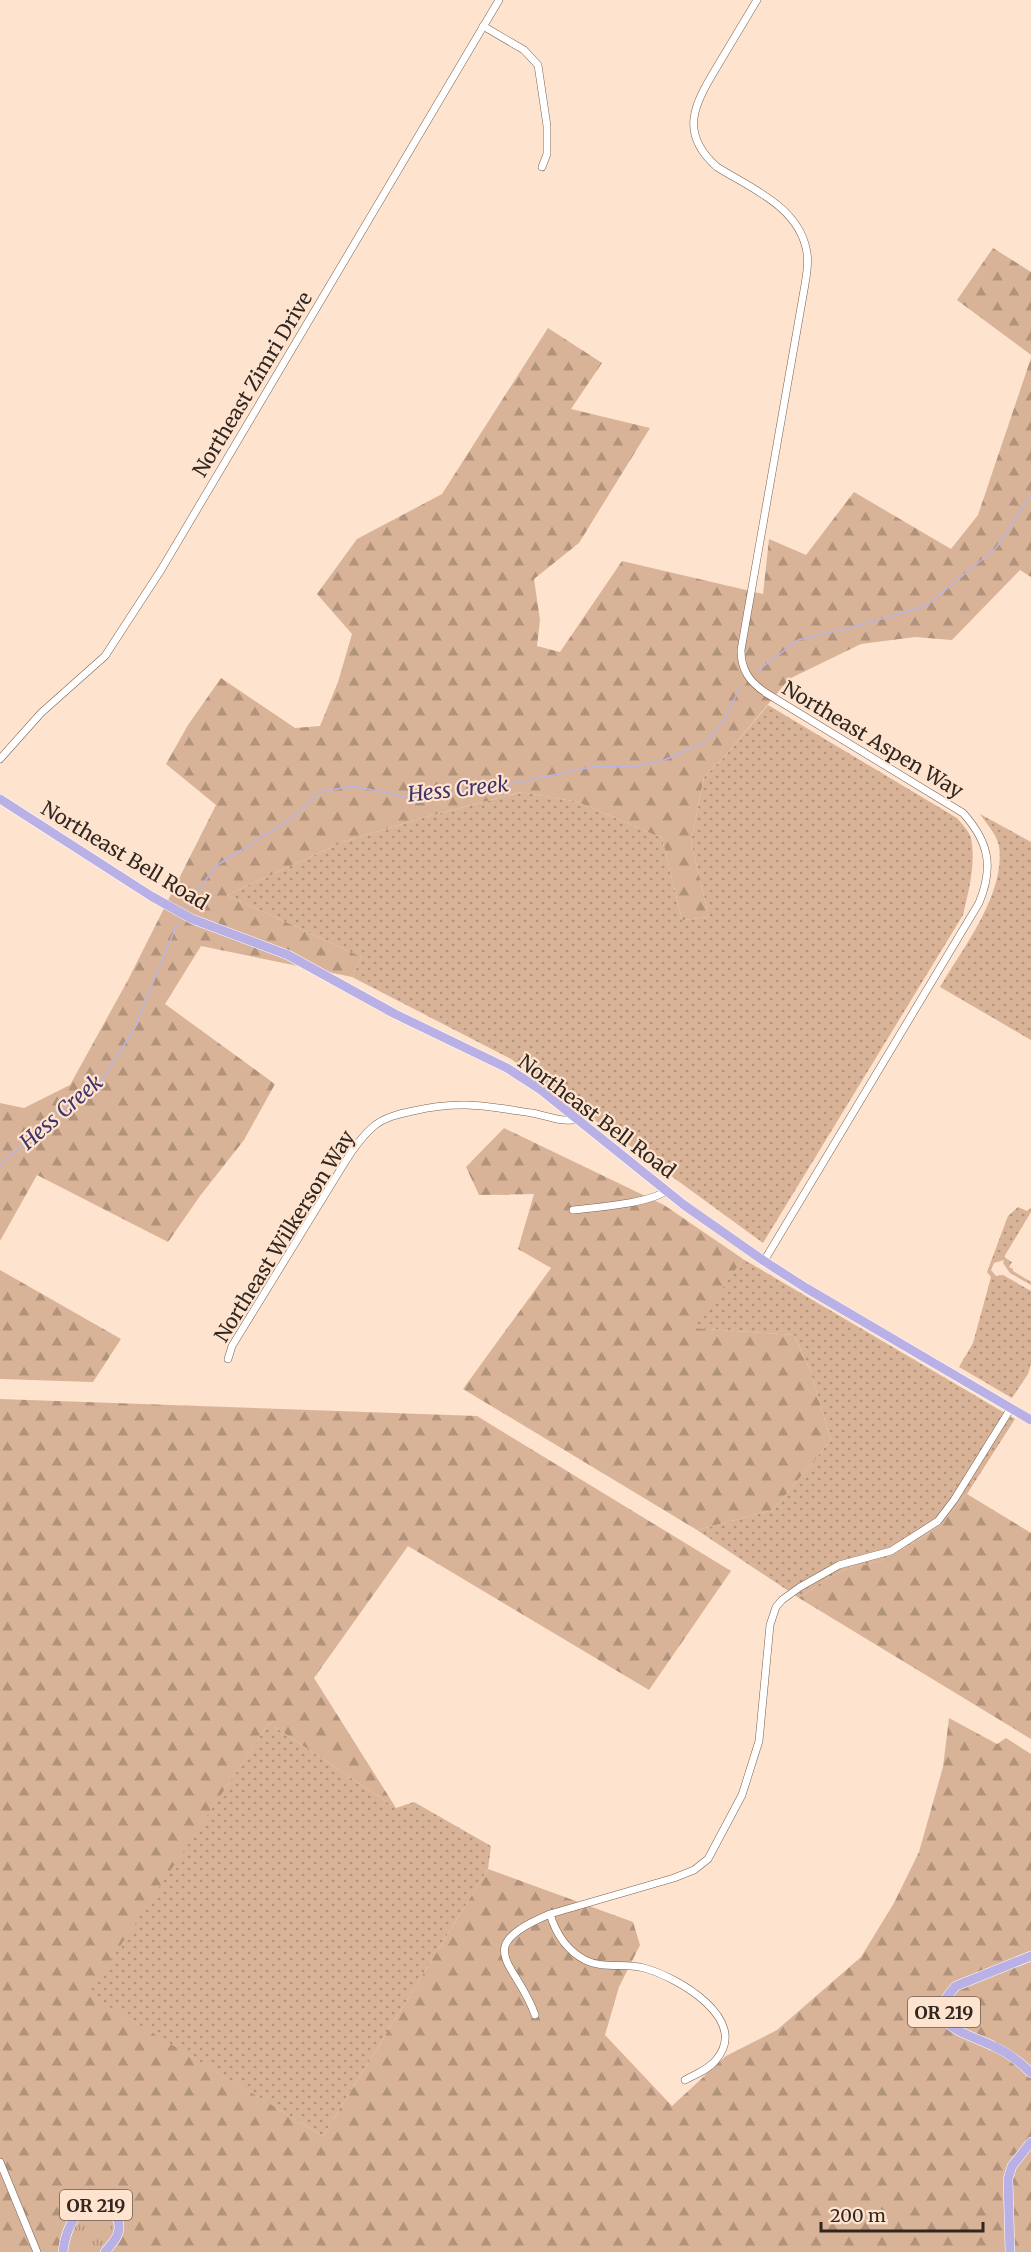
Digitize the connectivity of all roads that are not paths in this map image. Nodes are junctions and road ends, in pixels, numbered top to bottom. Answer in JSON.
{"nodes":[{"id":1,"x":499,"y":0,"type":"edge"},
{"id":2,"x":757,"y":0,"type":"edge"},
{"id":3,"x":483,"y":26,"type":"junction"},
{"id":4,"x":542,"y":167,"type":"dead end"},
{"id":5,"x":0,"y":759,"type":"edge"},
{"id":6,"x":0,"y":799,"type":"edge"},
{"id":7,"x":578,"y":1119,"type":"junction"},
{"id":8,"x":666,"y":1191,"type":"junction"},
{"id":9,"x":573,"y":1210,"type":"dead end"},
{"id":10,"x":764,"y":1261,"type":"junction"},
{"id":11,"x":228,"y":1359,"type":"dead end"},
{"id":12,"x":1011,"y":1408,"type":"junction"},
{"id":13,"x":1031,"y":1420,"type":"edge"},
{"id":14,"x":550,"y":1914,"type":"junction"},
{"id":15,"x":1031,"y":1956,"type":"edge"},
{"id":16,"x":535,"y":2015,"type":"dead end"},
{"id":17,"x":1031,"y":2073,"type":"edge"},
{"id":18,"x":685,"y":2080,"type":"dead end"},
{"id":19,"x":1031,"y":2142,"type":"edge"},
{"id":20,"x":0,"y":2162,"type":"edge"},
{"id":21,"x":37,"y":2252,"type":"edge"},
{"id":22,"x":63,"y":2252,"type":"edge"},
{"id":23,"x":105,"y":2252,"type":"edge"},
{"id":24,"x":1010,"y":2252,"type":"edge"}],
"edges":[{"from":1,"to":3,"type":"street","name":"Northeast Zimri Drive"},
{"from":2,"to":10,"type":"street","name":"Northeast Aspen Way"},
{"from":3,"to":4,"type":"street"},
{"from":3,"to":5,"type":"street","name":"Northeast Zimri Drive"},
{"from":6,"to":7,"type":"main road","name":"Northeast Bell Road"},
{"from":7,"to":8,"type":"main road","name":"Northeast Bell Road"},
{"from":7,"to":11,"type":"street","name":"Northeast Wilkerson Way"},
{"from":8,"to":9,"type":"street"},
{"from":8,"to":10,"type":"main road","name":"Northeast Bell Road"},
{"from":10,"to":12,"type":"main road","name":"Northeast Bell Road"},
{"from":12,"to":13,"type":"main road","name":"Northeast Bell Road"},
{"from":12,"to":14,"type":"street"},
{"from":14,"to":16,"type":"street"},
{"from":14,"to":18,"type":"street"},
{"from":15,"to":17,"type":"main road","number":"OR 219"},
{"from":19,"to":24,"type":"main road"},
{"from":20,"to":21,"type":"street"},
{"from":22,"to":23,"type":"main road","number":"OR 219"}]}
